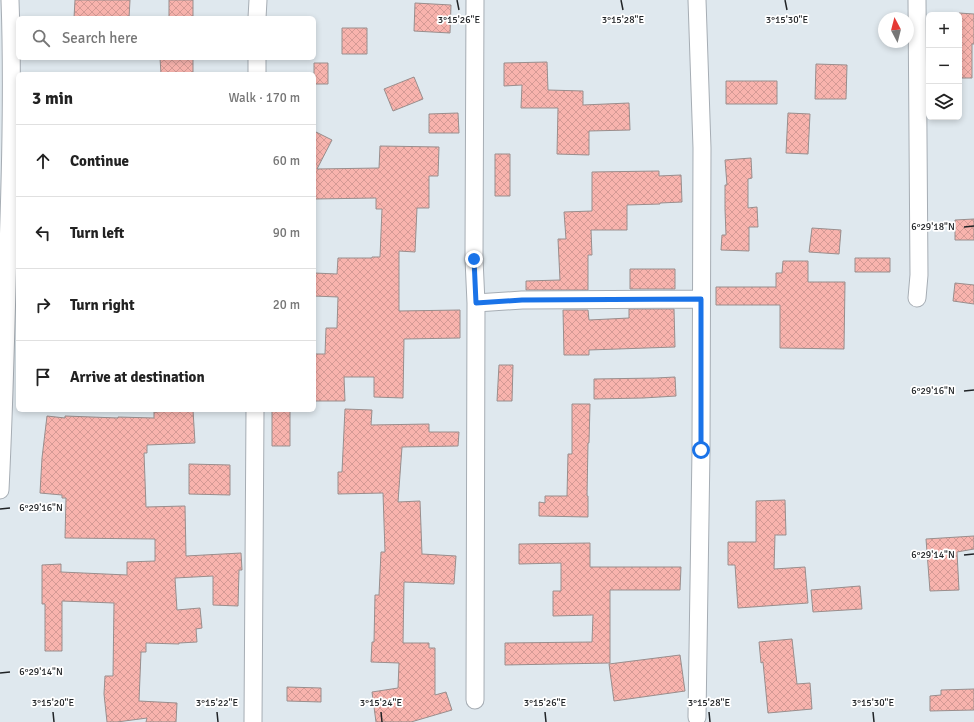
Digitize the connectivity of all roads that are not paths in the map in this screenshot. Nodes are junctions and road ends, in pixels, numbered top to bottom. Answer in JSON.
{"nodes":[{"id":1,"x":10,"y":0,"type":"edge"},
{"id":2,"x":258,"y":0,"type":"edge"},
{"id":3,"x":475,"y":0,"type":"edge"},
{"id":4,"x":697,"y":0,"type":"edge"},
{"id":5,"x":917,"y":0,"type":"edge"},
{"id":6,"x":257,"y":16,"type":"edge"},
{"id":7,"x":257,"y":60,"type":"edge"},
{"id":8,"x":257,"y":72,"type":"edge"},
{"id":9,"x":917,"y":298,"type":"dead end"},
{"id":10,"x":701,"y":299,"type":"junction"},
{"id":11,"x":476,"y":303,"type":"junction"},
{"id":12,"x":2,"y":385,"type":"edge"},
{"id":13,"x":255,"y":412,"type":"edge"},
{"id":14,"x":0,"y":490,"type":"edge"},
{"id":15,"x":475,"y":700,"type":"dead end"},
{"id":16,"x":697,"y":717,"type":"dead end"},
{"id":17,"x":253,"y":722,"type":"edge"}],
"edges":[{"from":1,"to":12,"type":"street"},
{"from":2,"to":6,"type":"street"},
{"from":3,"to":11,"type":"street"},
{"from":4,"to":10,"type":"street"},
{"from":5,"to":9,"type":"street"},
{"from":7,"to":8,"type":"street"},
{"from":10,"to":11,"type":"street"},
{"from":10,"to":16,"type":"street"},
{"from":11,"to":15,"type":"street"},
{"from":12,"to":14,"type":"street"},
{"from":13,"to":17,"type":"street"}]}
